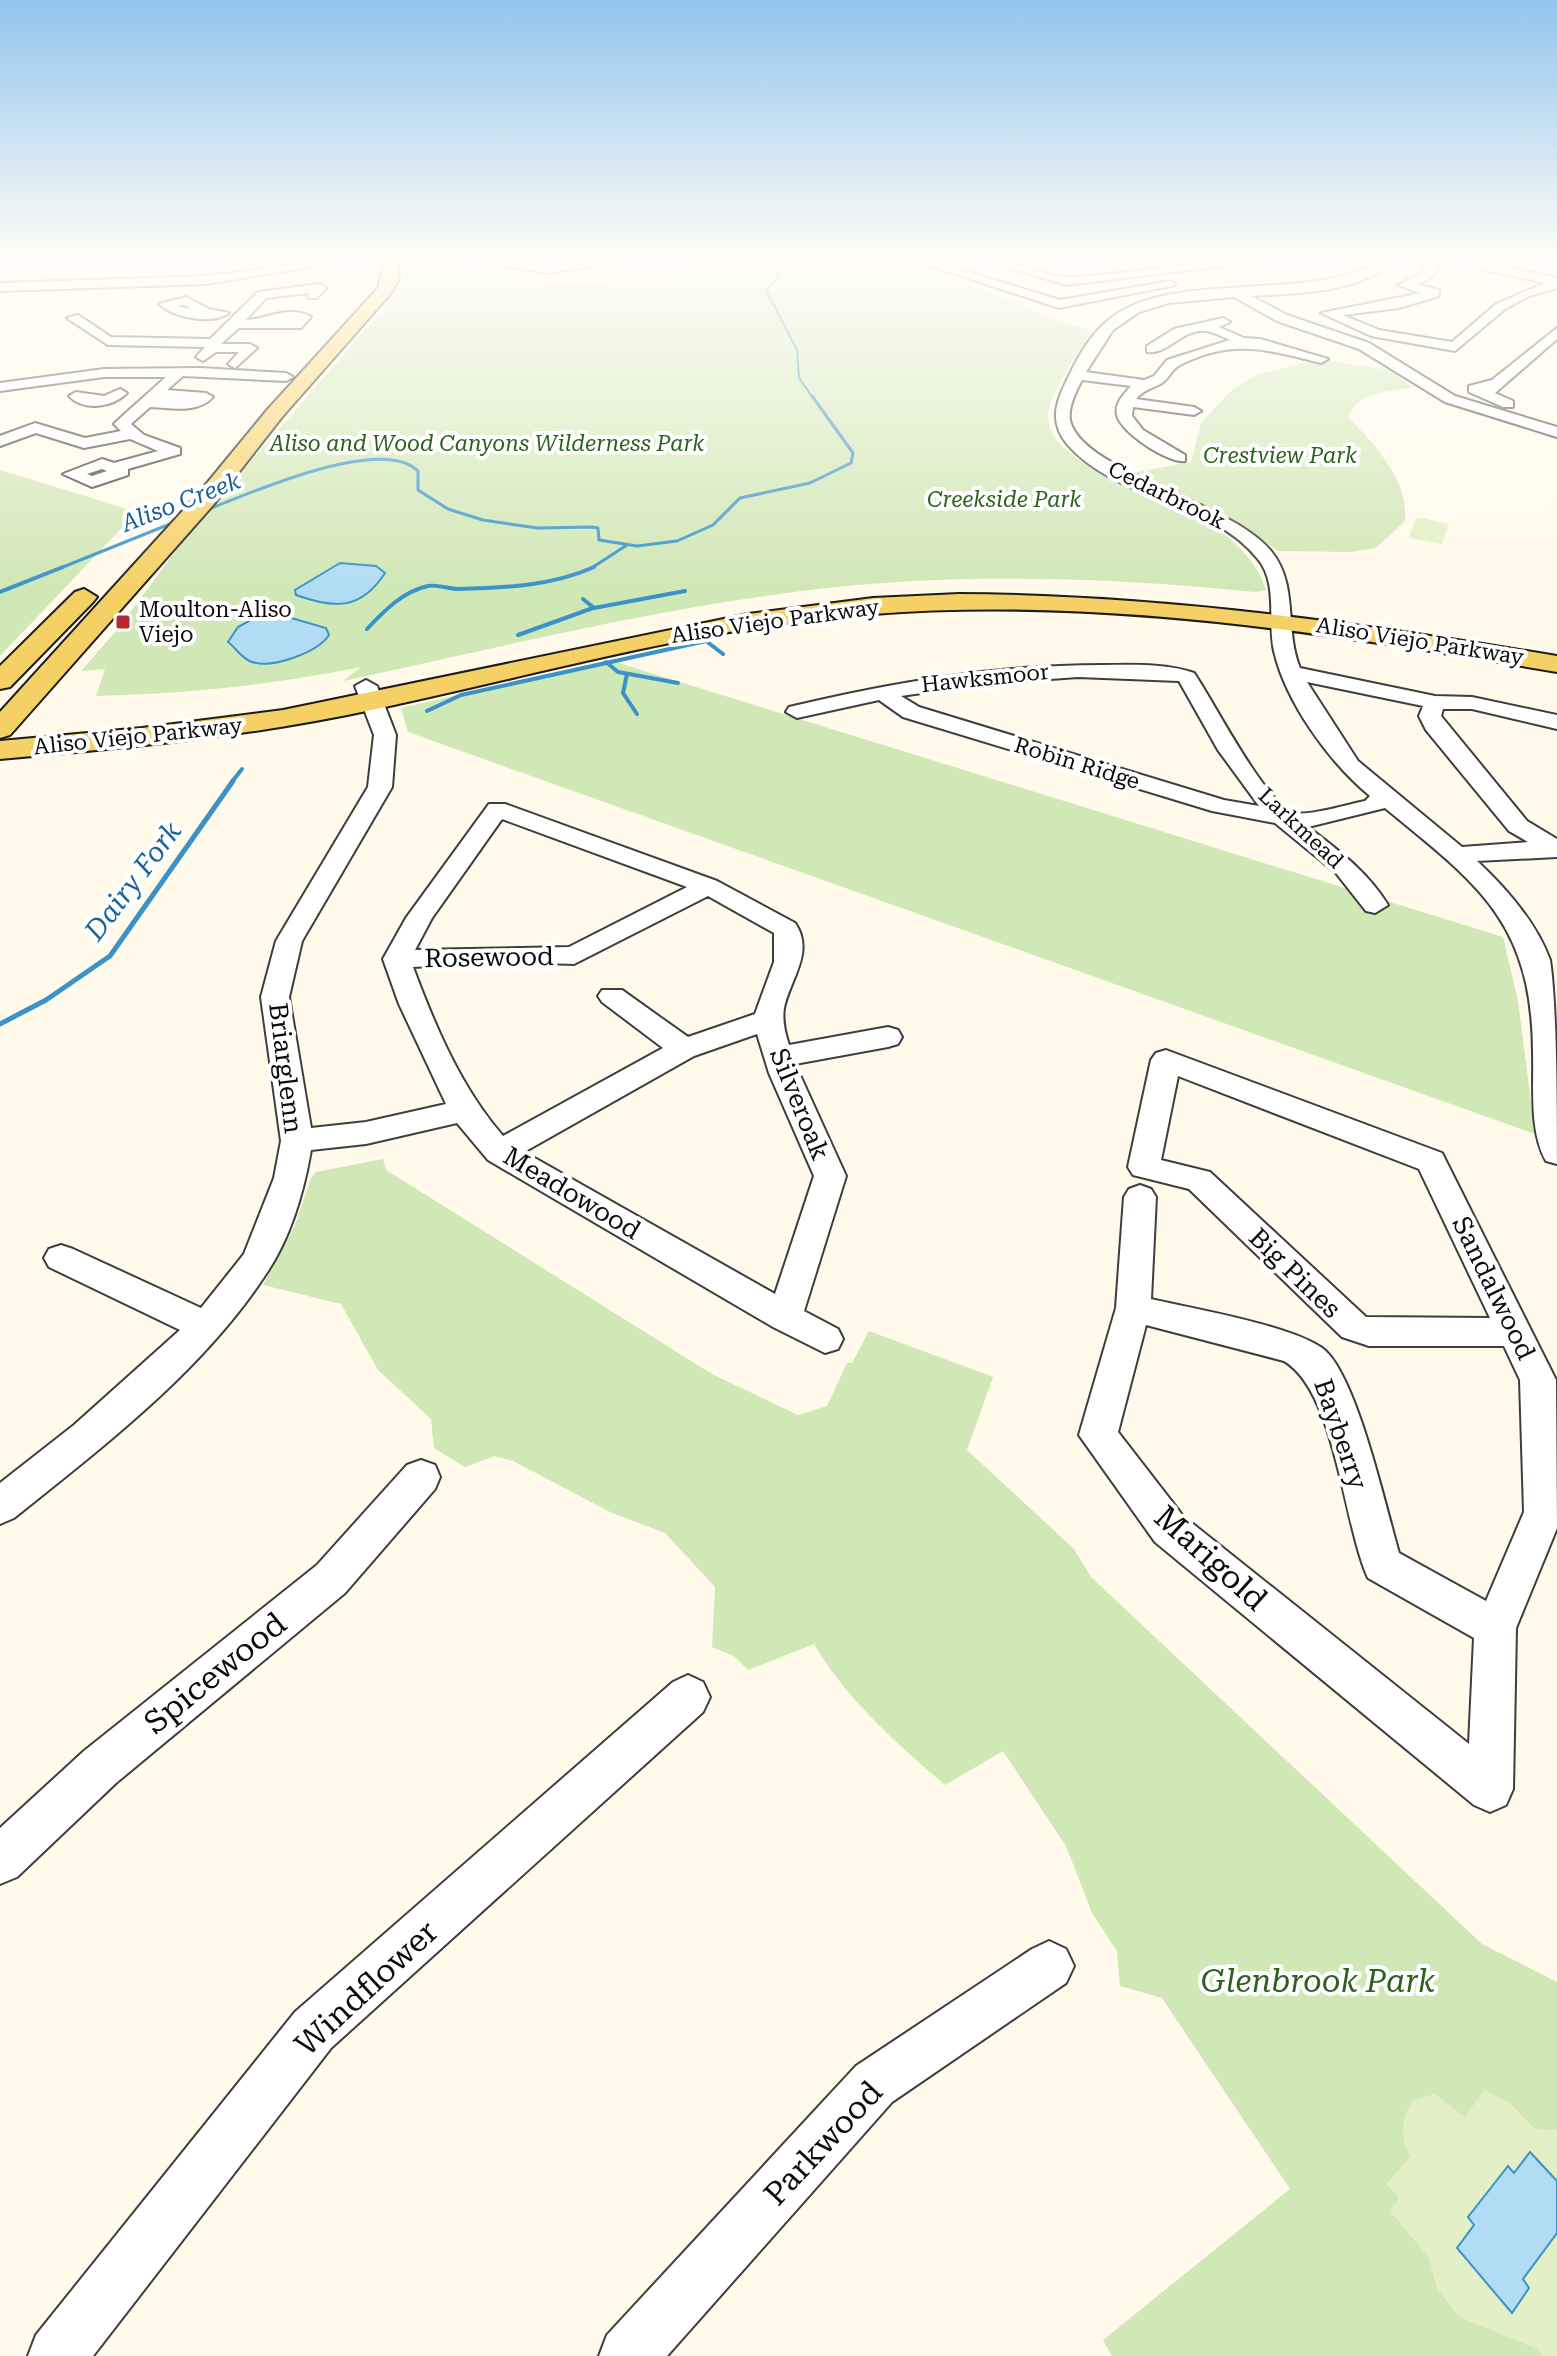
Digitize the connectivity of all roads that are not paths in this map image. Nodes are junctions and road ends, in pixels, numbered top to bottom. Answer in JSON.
{"nodes":[{"id":1,"x":133,"y":372,"type":"joint"},
{"id":2,"x":291,"y":372,"type":"edge"},
{"id":3,"x":300,"y":372,"type":"edge"},
{"id":4,"x":313,"y":372,"type":"edge"},
{"id":5,"x":1080,"y":372,"type":"edge"},
{"id":6,"x":1165,"y":372,"type":"edge"},
{"id":7,"x":1405,"y":372,"type":"edge"},
{"id":8,"x":1509,"y":372,"type":"edge"},
{"id":9,"x":178,"y":373,"type":"junction"},
{"id":10,"x":1078,"y":375,"type":"junction"},
{"id":11,"x":286,"y":377,"type":"junction"},
{"id":12,"x":1145,"y":384,"type":"junction"},
{"id":13,"x":0,"y":387,"type":"edge"},
{"id":14,"x":59,"y":397,"type":"dead end"},
{"id":15,"x":152,"y":397,"type":"junction"},
{"id":16,"x":1126,"y":402,"type":"junction"},
{"id":17,"x":1194,"y":411,"type":"dead end"},
{"id":18,"x":1505,"y":411,"type":"junction"},
{"id":19,"x":275,"y":413,"type":"junction"},
{"id":20,"x":1557,"y":417,"type":"edge"},
{"id":21,"x":1557,"y":432,"type":"edge"},
{"id":22,"x":131,"y":434,"type":"junction"},
{"id":23,"x":53,"y":435,"type":"junction"},
{"id":24,"x":0,"y":441,"type":"edge"},
{"id":25,"x":224,"y":444,"type":"dead end"},
{"id":26,"x":0,"y":451,"type":"edge"},
{"id":27,"x":1179,"y":458,"type":"dead end"},
{"id":28,"x":113,"y":468,"type":"dead end"},
{"id":29,"x":107,"y":572,"type":"dead end"},
{"id":30,"x":1282,"y":613,"type":"junction"},
{"id":31,"x":1557,"y":651,"type":"edge"},
{"id":32,"x":1557,"y":664,"type":"edge"},
{"id":33,"x":1175,"y":673,"type":"joint"},
{"id":34,"x":1294,"y":673,"type":"junction"},
{"id":35,"x":0,"y":681,"type":"edge"},
{"id":36,"x":39,"y":688,"type":"junction"},
{"id":37,"x":879,"y":691,"type":"junction"},
{"id":38,"x":370,"y":694,"type":"junction"},
{"id":39,"x":1435,"y":702,"type":"junction"},
{"id":40,"x":797,"y":712,"type":"dead end"},
{"id":41,"x":1557,"y":722,"type":"edge"},
{"id":42,"x":91,"y":724,"type":"junction"},
{"id":43,"x":0,"y":729,"type":"edge"},
{"id":44,"x":0,"y":750,"type":"edge"},
{"id":45,"x":1384,"y":795,"type":"junction"},
{"id":46,"x":1281,"y":816,"type":"junction"},
{"id":47,"x":1556,"y":849,"type":"edge"},
{"id":48,"x":1457,"y":855,"type":"junction"},
{"id":49,"x":708,"y":886,"type":"junction"},
{"id":50,"x":1375,"y":905,"type":"dead end"},
{"id":51,"x":397,"y":959,"type":"junction"},
{"id":52,"x":612,"y":996,"type":"dead end"},
{"id":53,"x":769,"y":1019,"type":"junction"},
{"id":54,"x":888,"y":1037,"type":"dead end"},
{"id":55,"x":684,"y":1049,"type":"junction"},
{"id":56,"x":779,"y":1057,"type":"junction"},
{"id":57,"x":1166,"y":1060,"type":"joint"},
{"id":58,"x":464,"y":1111,"type":"junction"},
{"id":59,"x":297,"y":1141,"type":"junction"},
{"id":60,"x":499,"y":1152,"type":"junction"},
{"id":61,"x":1557,"y":1153,"type":"edge"},
{"id":62,"x":1142,"y":1182,"type":"junction"},
{"id":63,"x":61,"y":1258,"type":"dead end"},
{"id":64,"x":1133,"y":1308,"type":"junction"},
{"id":65,"x":785,"y":1317,"type":"junction"},
{"id":66,"x":207,"y":1327,"type":"junction"},
{"id":67,"x":1513,"y":1332,"type":"junction"},
{"id":68,"x":825,"y":1339,"type":"dead end"},
{"id":69,"x":421,"y":1477,"type":"dead end"},
{"id":70,"x":0,"y":1506,"type":"edge"},
{"id":71,"x":1550,"y":1515,"type":"edge"},
{"id":72,"x":1495,"y":1628,"type":"junction"},
{"id":73,"x":688,"y":1697,"type":"dead end"},
{"id":74,"x":1490,"y":1789,"type":"joint"},
{"id":75,"x":0,"y":1860,"type":"edge"},
{"id":76,"x":1049,"y":1966,"type":"dead end"},
{"id":77,"x":57,"y":2356,"type":"edge"},
{"id":78,"x":628,"y":2356,"type":"edge"}],
"edges":[{"from":1,"to":9,"type":"street"},
{"from":1,"to":13,"type":"street"},
{"from":2,"to":11,"type":"main road"},
{"from":3,"to":11,"type":"main road"},
{"from":4,"to":19,"type":"main road"},
{"from":5,"to":10,"type":"street","name":"Cedarbrook"},
{"from":6,"to":12,"type":"street"},
{"from":7,"to":18,"type":"street"},
{"from":8,"to":18,"type":"street"},
{"from":9,"to":11,"type":"street"},
{"from":9,"to":15,"type":"street"},
{"from":10,"to":12,"type":"street"},
{"from":10,"to":30,"type":"street","name":"Cedarbrook"},
{"from":11,"to":19,"type":"main road"},
{"from":11,"to":25,"type":"main road"},
{"from":12,"to":16,"type":"street"},
{"from":14,"to":15,"type":"street"},
{"from":15,"to":22,"type":"street"},
{"from":16,"to":17,"type":"street"},
{"from":16,"to":27,"type":"street"},
{"from":18,"to":20,"type":"street"},
{"from":18,"to":21,"type":"street"},
{"from":19,"to":36,"type":"main road"},
{"from":22,"to":23,"type":"street"},
{"from":22,"to":28,"type":"street"},
{"from":23,"to":24,"type":"street"},
{"from":23,"to":26,"type":"street"},
{"from":29,"to":35,"type":"main road"},
{"from":30,"to":31,"type":"main road","name":"Aliso Viejo Parkway"},
{"from":30,"to":32,"type":"main road","name":"Aliso Viejo Parkway"},
{"from":30,"to":34,"type":"street","name":"Cedarbrook"},
{"from":30,"to":38,"type":"main road","name":"Aliso Viejo Parkway"},
{"from":33,"to":37,"type":"street","name":"Hawksmoor"},
{"from":33,"to":46,"type":"street","name":"Larkmead"},
{"from":34,"to":39,"type":"street"},
{"from":34,"to":45,"type":"street","name":"Cedarbrook"},
{"from":36,"to":42,"type":"main road"},
{"from":36,"to":43,"type":"main road"},
{"from":37,"to":40,"type":"street","name":"Hawksmoor"},
{"from":37,"to":46,"type":"street","name":"Robin Ridge"},
{"from":38,"to":42,"type":"main road","name":"Aliso Viejo Parkway"},
{"from":38,"to":44,"type":"main road","name":"Aliso Viejo Parkway"},
{"from":38,"to":59,"type":"street","name":"Briarglenn"},
{"from":39,"to":41,"type":"street"},
{"from":39,"to":47,"type":"street"},
{"from":42,"to":43,"type":"main road","name":"Aliso Viejo Parkway"},
{"from":45,"to":46,"type":"street","name":"Robin Ridge"},
{"from":45,"to":48,"type":"street","name":"Cedarbrook"},
{"from":46,"to":50,"type":"street","name":"Larkmead"},
{"from":47,"to":48,"type":"street"},
{"from":48,"to":61,"type":"street","name":"Cedarbrook"},
{"from":49,"to":51,"type":"street","name":"Rosewood"},
{"from":49,"to":51,"type":"street"},
{"from":49,"to":53,"type":"street","name":"Silveroak"},
{"from":51,"to":58,"type":"street","name":"Meadowood"},
{"from":52,"to":55,"type":"street"},
{"from":53,"to":55,"type":"street"},
{"from":53,"to":56,"type":"street","name":"Silveroak"},
{"from":54,"to":56,"type":"street"},
{"from":55,"to":60,"type":"street"},
{"from":56,"to":65,"type":"street","name":"Silveroak"},
{"from":57,"to":62,"type":"street","name":"Marigold"},
{"from":57,"to":67,"type":"street","name":"Sandalwood"},
{"from":58,"to":59,"type":"street"},
{"from":58,"to":60,"type":"street","name":"Meadowood"},
{"from":59,"to":66,"type":"street","name":"Briarglenn"},
{"from":60,"to":65,"type":"street","name":"Meadowood"},
{"from":62,"to":64,"type":"street","name":"Marigold"},
{"from":62,"to":67,"type":"street","name":"Big Pines"},
{"from":63,"to":66,"type":"street"},
{"from":64,"to":72,"type":"street","name":"Bayberry"},
{"from":64,"to":74,"type":"street","name":"Marigold"},
{"from":65,"to":68,"type":"street","name":"Meadowood"},
{"from":66,"to":70,"type":"street","name":"Briarglenn"},
{"from":67,"to":71,"type":"street","name":"Sandalwood"},
{"from":69,"to":75,"type":"street","name":"Spicewood"},
{"from":71,"to":72,"type":"street","name":"Sandalwood"},
{"from":72,"to":74,"type":"street","name":"Sandalwood"},
{"from":73,"to":77,"type":"street","name":"Windflower"},
{"from":76,"to":78,"type":"street","name":"Parkwood"}]}
